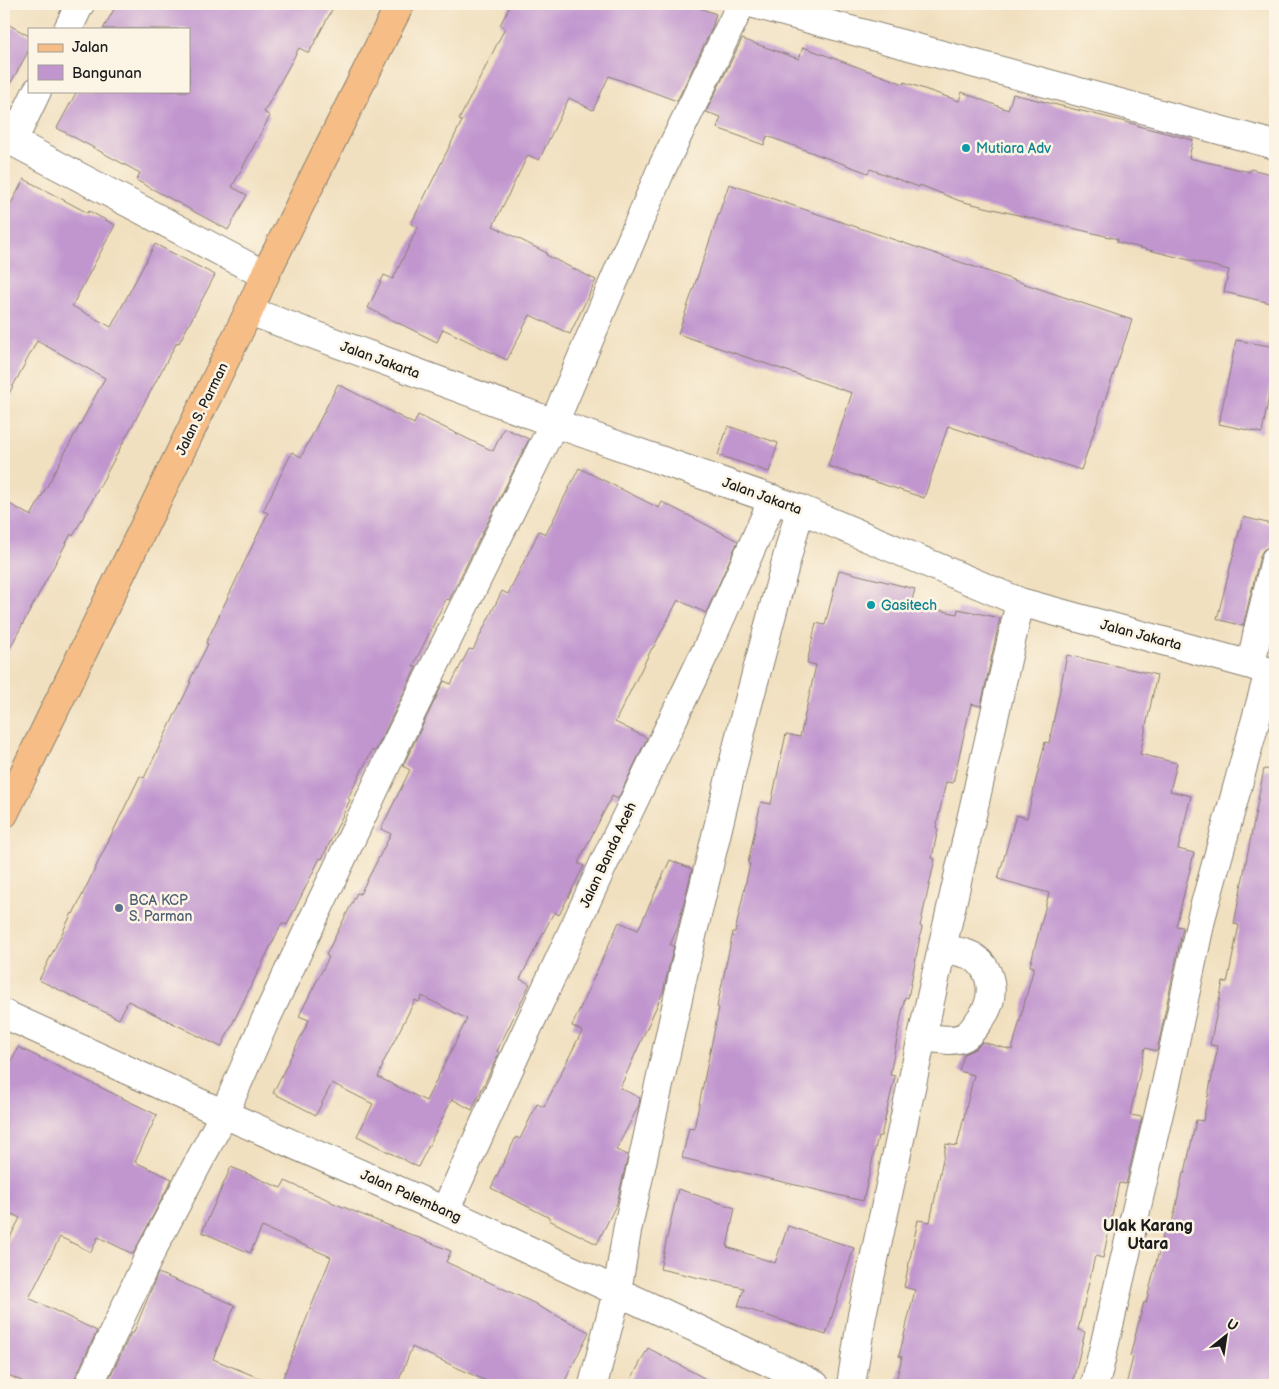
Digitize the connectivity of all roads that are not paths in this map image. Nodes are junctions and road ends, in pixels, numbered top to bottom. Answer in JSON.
{"nodes":[{"id":1,"x":80,"y":4,"type":"edge"},
{"id":2,"x":400,"y":4,"type":"edge"},
{"id":3,"x":741,"y":4,"type":"edge"},
{"id":4,"x":754,"y":4,"type":"edge"},
{"id":5,"x":68,"y":28,"type":"edge"},
{"id":6,"x":37,"y":92,"type":"edge"},
{"id":7,"x":8,"y":139,"type":"edge"},
{"id":8,"x":1275,"y":145,"type":"edge"},
{"id":9,"x":265,"y":275,"type":"junction"},
{"id":10,"x":249,"y":311,"type":"junction"},
{"id":11,"x":554,"y":423,"type":"junction"},
{"id":12,"x":774,"y":499,"type":"junction"},
{"id":13,"x":800,"y":509,"type":"junction"},
{"id":14,"x":1275,"y":560,"type":"edge"},
{"id":15,"x":1020,"y":602,"type":"junction"},
{"id":16,"x":1265,"y":670,"type":"edge"},
{"id":17,"x":12,"y":776,"type":"edge"},
{"id":18,"x":4,"y":814,"type":"edge"},
{"id":19,"x":942,"y":949,"type":"junction"},
{"id":20,"x":4,"y":1014,"type":"edge"},
{"id":21,"x":922,"y":1037,"type":"junction"},
{"id":22,"x":224,"y":1114,"type":"junction"},
{"id":23,"x":445,"y":1211,"type":"junction"},
{"id":24,"x":618,"y":1292,"type":"junction"},
{"id":25,"x":88,"y":1385,"type":"edge"},
{"id":26,"x":593,"y":1385,"type":"edge"},
{"id":27,"x":815,"y":1385,"type":"edge"},
{"id":28,"x":852,"y":1385,"type":"edge"},
{"id":29,"x":1095,"y":1385,"type":"edge"}],
"edges":[{"from":1,"to":5,"type":"street"},
{"from":2,"to":9,"type":"main road","name":"Jalan S. Parman"},
{"from":3,"to":11,"type":"street"},
{"from":4,"to":8,"type":"street"},
{"from":6,"to":7,"type":"street"},
{"from":7,"to":9,"type":"street"},
{"from":9,"to":10,"type":"main road","name":"Jalan S. Parman"},
{"from":10,"to":11,"type":"street","name":"Jalan Jakarta"},
{"from":10,"to":17,"type":"main road","name":"Jalan S. Parman"},
{"from":11,"to":12,"type":"street","name":"Jalan Jakarta"},
{"from":11,"to":22,"type":"street"},
{"from":12,"to":13,"type":"street","name":"Jalan Jakarta"},
{"from":12,"to":23,"type":"street","name":"Jalan Banda Aceh"},
{"from":13,"to":15,"type":"street","name":"Jalan Jakarta"},
{"from":13,"to":24,"type":"street"},
{"from":14,"to":16,"type":"street"},
{"from":15,"to":16,"type":"street","name":"Jalan Jakarta"},
{"from":15,"to":19,"type":"street"},
{"from":16,"to":29,"type":"street"},
{"from":17,"to":18,"type":"main road","name":"Jalan S. Parman"},
{"from":19,"to":21,"type":"street"},
{"from":19,"to":21,"type":"street"},
{"from":20,"to":22,"type":"street","name":"Jalan Palembang"},
{"from":21,"to":28,"type":"street"},
{"from":22,"to":23,"type":"street","name":"Jalan Palembang"},
{"from":22,"to":25,"type":"street"},
{"from":23,"to":24,"type":"street","name":"Jalan Palembang"},
{"from":24,"to":26,"type":"street"},
{"from":24,"to":27,"type":"street","name":"Jalan Palembang"}]}
